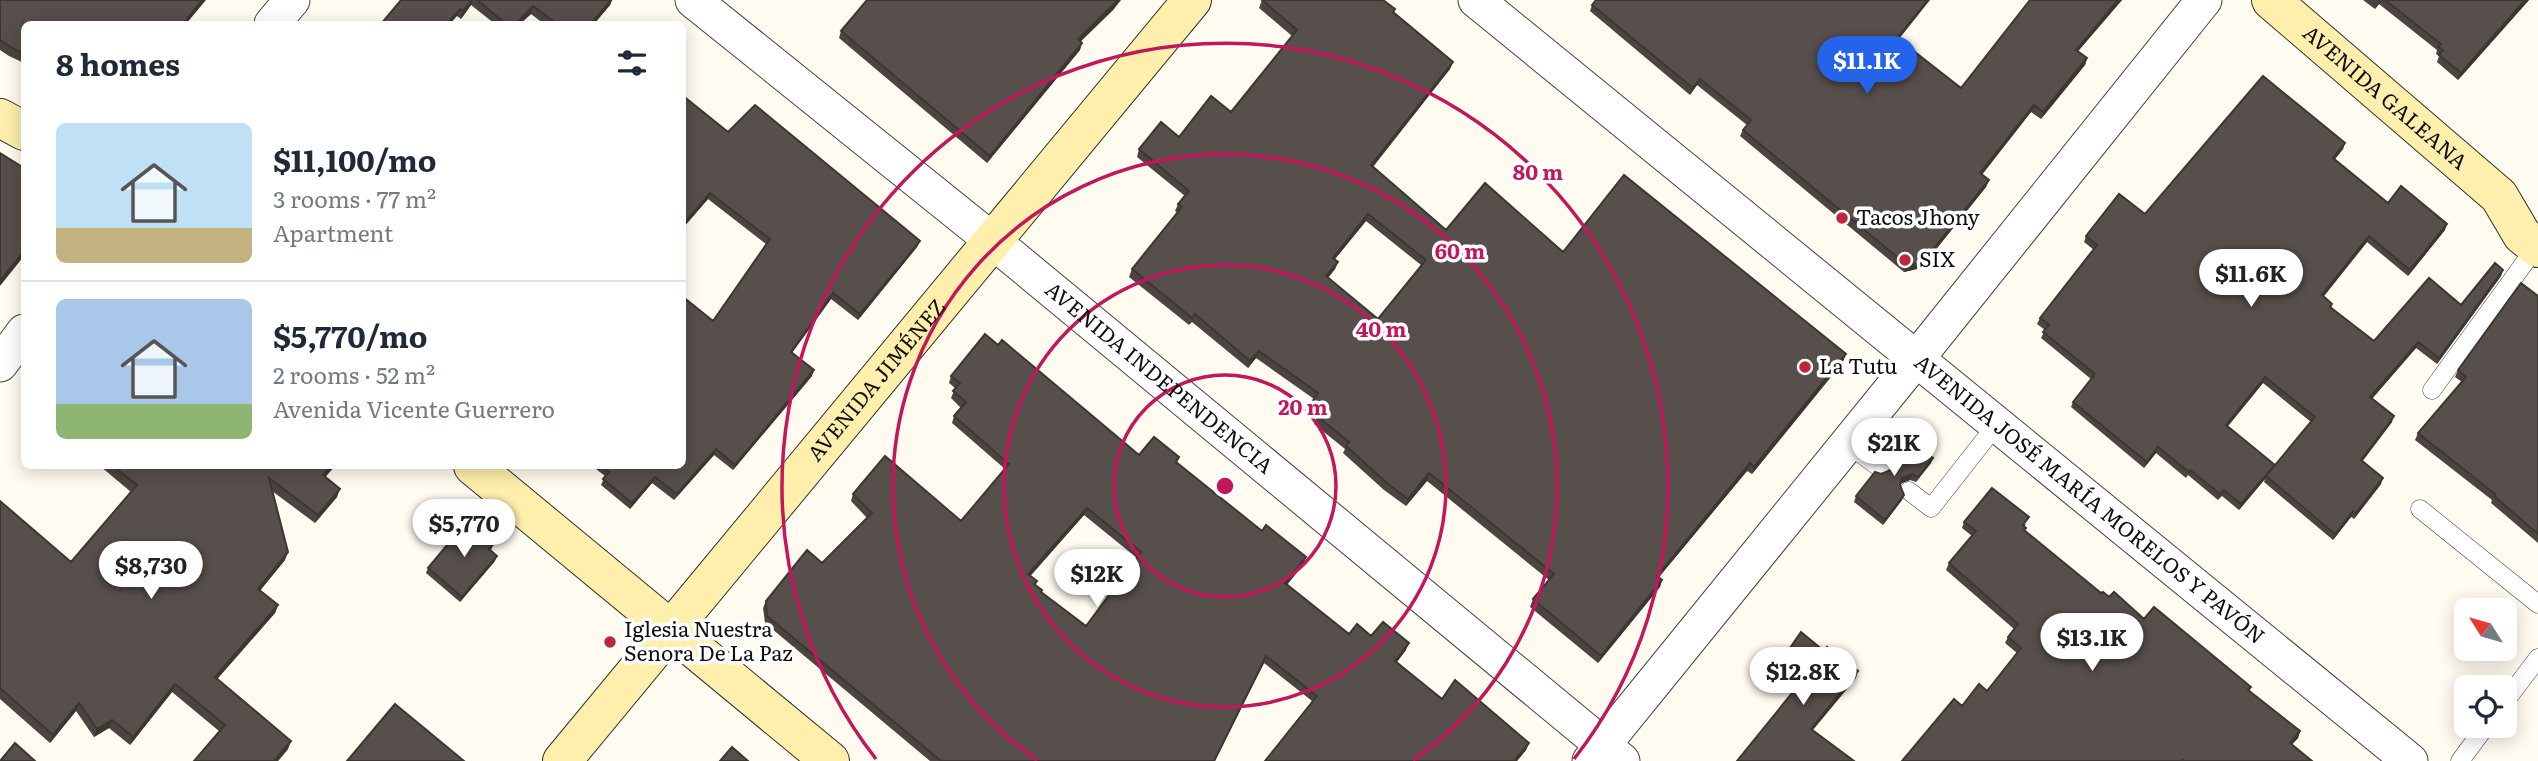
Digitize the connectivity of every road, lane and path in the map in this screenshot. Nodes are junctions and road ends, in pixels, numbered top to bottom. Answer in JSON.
{"nodes":[{"id":1,"x":292,"y":0,"type":"edge"},
{"id":2,"x":693,"y":0,"type":"edge"},
{"id":3,"x":1192,"y":0,"type":"edge"},
{"id":4,"x":1476,"y":0,"type":"edge"},
{"id":5,"x":2204,"y":0,"type":"edge"},
{"id":6,"x":2271,"y":0,"type":"edge"},
{"id":7,"x":274,"y":21,"type":"edge"},
{"id":8,"x":0,"y":118,"type":"edge"},
{"id":9,"x":21,"y":129,"type":"edge"},
{"id":10,"x":2538,"y":235,"type":"edge"},
{"id":11,"x":994,"y":242,"type":"junction"},
{"id":12,"x":21,"y":336,"type":"edge"},
{"id":13,"x":1917,"y":358,"type":"junction"},
{"id":14,"x":0,"y":364,"type":"edge"},
{"id":15,"x":2432,"y":390,"type":"dead end"},
{"id":16,"x":1997,"y":424,"type":"junction"},
{"id":17,"x":1848,"y":444,"type":"junction"},
{"id":18,"x":1880,"y":468,"type":"dead end"},
{"id":19,"x":477,"y":469,"type":"edge"},
{"id":20,"x":1909,"y":491,"type":"dead end"},
{"id":21,"x":2420,"y":509,"type":"dead end"},
{"id":22,"x":2538,"y":604,"type":"edge"},
{"id":23,"x":672,"y":628,"type":"junction"},
{"id":24,"x":2538,"y":658,"type":"edge"},
{"id":25,"x":2517,"y":686,"type":"edge"},
{"id":26,"x":2477,"y":738,"type":"edge"},
{"id":27,"x":1605,"y":756,"type":"edge"},
{"id":28,"x":562,"y":761,"type":"edge"},
{"id":29,"x":830,"y":761,"type":"edge"},
{"id":30,"x":2410,"y":761,"type":"edge"},
{"id":31,"x":2460,"y":761,"type":"edge"}],
"edges":[{"from":1,"to":7,"type":"street"},
{"from":2,"to":11,"type":"street","name":"AVENIDA INDEPENDENCIA"},
{"from":3,"to":11,"type":"street","name":"AVENIDA JIMÉNEZ"},
{"from":4,"to":13,"type":"street","name":"AVENIDA JOSÉ MARÍA MORELOS Y PAVÓN"},
{"from":5,"to":13,"type":"street"},
{"from":6,"to":10,"type":"street","name":"AVENIDA GALEANA"},
{"from":8,"to":9,"type":"street"},
{"from":10,"to":15,"type":"lane"},
{"from":11,"to":23,"type":"street","name":"AVENIDA JIMÉNEZ"},
{"from":11,"to":27,"type":"street","name":"AVENIDA INDEPENDENCIA"},
{"from":12,"to":14,"type":"street"},
{"from":13,"to":16,"type":"street","name":"AVENIDA JOSÉ MARÍA MORELOS Y PAVÓN"},
{"from":13,"to":17,"type":"street"},
{"from":16,"to":20,"type":"lane"},
{"from":16,"to":30,"type":"street","name":"AVENIDA JOSÉ MARÍA MORELOS Y PAVÓN"},
{"from":17,"to":18,"type":"lane"},
{"from":17,"to":27,"type":"street"},
{"from":19,"to":23,"type":"street"},
{"from":21,"to":22,"type":"lane"},
{"from":23,"to":28,"type":"street","name":"AVENIDA JIMÉNEZ"},
{"from":23,"to":29,"type":"street"},
{"from":24,"to":25,"type":"lane"},
{"from":26,"to":31,"type":"lane"}]}
